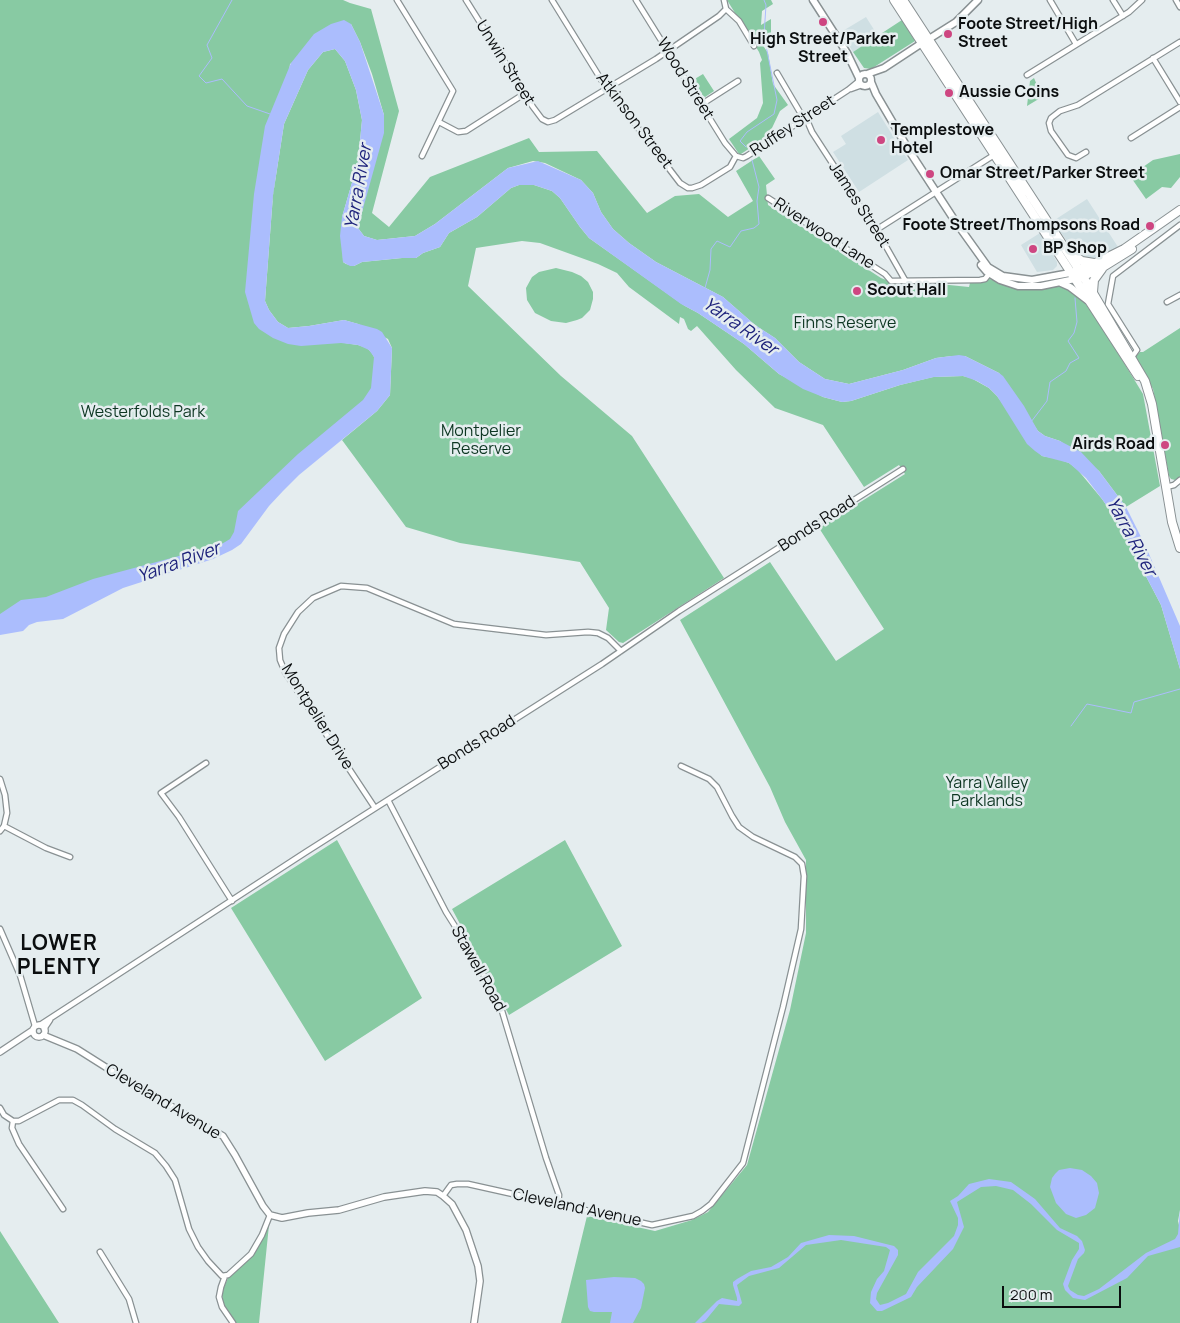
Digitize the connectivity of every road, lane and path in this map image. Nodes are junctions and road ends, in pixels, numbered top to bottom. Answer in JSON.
{"nodes":[{"id":1,"x":397,"y":0,"type":"edge"},
{"id":2,"x":466,"y":0,"type":"edge"},
{"id":3,"x":552,"y":0,"type":"edge"},
{"id":4,"x":636,"y":0,"type":"edge"},
{"id":5,"x":724,"y":0,"type":"edge"},
{"id":6,"x":813,"y":0,"type":"edge"},
{"id":7,"x":894,"y":0,"type":"edge"},
{"id":8,"x":903,"y":0,"type":"edge"},
{"id":9,"x":978,"y":0,"type":"edge"},
{"id":10,"x":1050,"y":0,"type":"edge"},
{"id":11,"x":1113,"y":0,"type":"edge"},
{"id":12,"x":1142,"y":0,"type":"edge"},
{"id":13,"x":1176,"y":0,"type":"edge"},
{"id":14,"x":1180,"y":7,"type":"edge"},
{"id":15,"x":726,"y":9,"type":"junction"},
{"id":16,"x":1123,"y":16,"type":"junction"},
{"id":17,"x":926,"y":41,"type":"junction"},
{"id":18,"x":1180,"y":42,"type":"edge"},
{"id":19,"x":1076,"y":44,"type":"junction"},
{"id":20,"x":754,"y":46,"type":"dead end"},
{"id":21,"x":668,"y":50,"type":"junction"},
{"id":22,"x":847,"y":54,"type":"junction"},
{"id":23,"x":1154,"y":58,"type":"junction"},
{"id":24,"x":884,"y":68,"type":"junction"},
{"id":25,"x":777,"y":73,"type":"dead end"},
{"id":26,"x":866,"y":74,"type":"junction"},
{"id":27,"x":1027,"y":75,"type":"dead end"},
{"id":28,"x":738,"y":81,"type":"dead end"},
{"id":29,"x":864,"y":82,"type":"junction"},
{"id":30,"x":607,"y":88,"type":"junction"},
{"id":31,"x":524,"y":94,"type":"junction"},
{"id":32,"x":1180,"y":102,"type":"edge"},
{"id":33,"x":702,"y":104,"type":"junction"},
{"id":34,"x":1180,"y":107,"type":"edge"},
{"id":35,"x":804,"y":119,"type":"junction"},
{"id":36,"x":439,"y":122,"type":"junction"},
{"id":37,"x":1131,"y":138,"type":"dead end"},
{"id":38,"x":1086,"y":152,"type":"dead end"},
{"id":39,"x":994,"y":155,"type":"junction"},
{"id":40,"x":422,"y":156,"type":"dead end"},
{"id":41,"x":736,"y":156,"type":"junction"},
{"id":42,"x":936,"y":192,"type":"junction"},
{"id":43,"x":768,"y":198,"type":"dead end"},
{"id":44,"x":1180,"y":210,"type":"edge"},
{"id":45,"x":1180,"y":215,"type":"edge"},
{"id":46,"x":1180,"y":225,"type":"edge"},
{"id":47,"x":876,"y":230,"type":"junction"},
{"id":48,"x":1063,"y":247,"type":"junction"},
{"id":49,"x":1101,"y":264,"type":"junction"},
{"id":50,"x":989,"y":272,"type":"junction"},
{"id":51,"x":1076,"y":275,"type":"junction"},
{"id":52,"x":905,"y":280,"type":"junction"},
{"id":53,"x":1061,"y":283,"type":"junction"},
{"id":54,"x":1093,"y":293,"type":"junction"},
{"id":55,"x":1180,"y":295,"type":"edge"},
{"id":56,"x":1089,"y":302,"type":"junction"},
{"id":57,"x":1167,"y":302,"type":"dead end"},
{"id":58,"x":1132,"y":357,"type":"junction"},
{"id":59,"x":1150,"y":394,"type":"junction"},
{"id":60,"x":902,"y":469,"type":"dead end"},
{"id":61,"x":1180,"y":480,"type":"edge"},
{"id":62,"x":1166,"y":485,"type":"junction"},
{"id":63,"x":1180,"y":548,"type":"edge"},
{"id":64,"x":621,"y":652,"type":"junction"},
{"id":65,"x":206,"y":763,"type":"dead end"},
{"id":66,"x":681,"y":766,"type":"dead end"},
{"id":67,"x":0,"y":780,"type":"edge"},
{"id":68,"x":388,"y":800,"type":"junction"},
{"id":69,"x":375,"y":808,"type":"junction"},
{"id":70,"x":4,"y":826,"type":"junction"},
{"id":71,"x":0,"y":831,"type":"edge"},
{"id":72,"x":70,"y":857,"type":"dead end"},
{"id":73,"x":232,"y":901,"type":"junction"},
{"id":74,"x":0,"y":930,"type":"edge"},
{"id":75,"x":39,"y":1030,"type":"junction"},
{"id":76,"x":0,"y":1052,"type":"edge"},
{"id":77,"x":0,"y":1108,"type":"edge"},
{"id":78,"x":13,"y":1121,"type":"junction"},
{"id":79,"x":443,"y":1196,"type":"junction"},
{"id":80,"x":558,"y":1205,"type":"junction"},
{"id":81,"x":64,"y":1209,"type":"dead end"},
{"id":82,"x":270,"y":1215,"type":"junction"},
{"id":83,"x":100,"y":1252,"type":"dead end"},
{"id":84,"x":225,"y":1276,"type":"junction"},
{"id":85,"x":136,"y":1323,"type":"edge"},
{"id":86,"x":232,"y":1323,"type":"edge"},
{"id":87,"x":474,"y":1323,"type":"edge"}],
"edges":[{"from":1,"to":36,"type":"street"},
{"from":2,"to":31,"type":"street","name":"Unwin Street"},
{"from":3,"to":30,"type":"street","name":"Atkinson Street"},
{"from":4,"to":21,"type":"street","name":"Wood Street"},
{"from":5,"to":15,"type":"street"},
{"from":6,"to":22,"type":"main road"},
{"from":7,"to":17,"type":"main road"},
{"from":8,"to":17,"type":"main road"},
{"from":9,"to":17,"type":"main road"},
{"from":10,"to":19,"type":"street"},
{"from":11,"to":16,"type":"street"},
{"from":12,"to":16,"type":"street"},
{"from":13,"to":14,"type":"street"},
{"from":15,"to":20,"type":"street"},
{"from":15,"to":21,"type":"street"},
{"from":16,"to":19,"type":"street"},
{"from":17,"to":24,"type":"main road"},
{"from":17,"to":39,"type":"main road"},
{"from":17,"to":48,"type":"main road"},
{"from":18,"to":23,"type":"street"},
{"from":19,"to":27,"type":"street"},
{"from":21,"to":30,"type":"street"},
{"from":21,"to":33,"type":"street","name":"Wood Street"},
{"from":22,"to":26,"type":"main road"},
{"from":22,"to":29,"type":"main road"},
{"from":23,"to":32,"type":"street"},
{"from":23,"to":38,"type":"street"},
{"from":24,"to":26,"type":"main road"},
{"from":24,"to":29,"type":"main road"},
{"from":25,"to":35,"type":"street","name":"James Street"},
{"from":26,"to":29,"type":"main road"},
{"from":28,"to":33,"type":"street"},
{"from":29,"to":35,"type":"street","name":"Ruffey Street"},
{"from":29,"to":42,"type":"main road"},
{"from":30,"to":31,"type":"street","name":"Unwin Street"},
{"from":30,"to":41,"type":"street","name":"Atkinson Street"},
{"from":31,"to":36,"type":"street"},
{"from":33,"to":41,"type":"street","name":"Wood Street"},
{"from":34,"to":37,"type":"street"},
{"from":35,"to":41,"type":"street","name":"Ruffey Street"},
{"from":35,"to":47,"type":"street","name":"James Street"},
{"from":36,"to":40,"type":"street"},
{"from":39,"to":42,"type":"street"},
{"from":39,"to":51,"type":"main road"},
{"from":42,"to":47,"type":"street"},
{"from":42,"to":50,"type":"main road"},
{"from":43,"to":52,"type":"street","name":"Riverwood Lane"},
{"from":44,"to":49,"type":"main road"},
{"from":45,"to":49,"type":"main road"},
{"from":46,"to":58,"type":"street"},
{"from":47,"to":52,"type":"street","name":"James Street"},
{"from":48,"to":49,"type":"main road"},
{"from":48,"to":51,"type":"main road"},
{"from":49,"to":51,"type":"main road"},
{"from":49,"to":54,"type":"main road"},
{"from":50,"to":51,"type":"main road"},
{"from":50,"to":52,"type":"street","name":"Riverwood Lane"},
{"from":50,"to":53,"type":"main road"},
{"from":51,"to":53,"type":"main road"},
{"from":51,"to":54,"type":"main road"},
{"from":51,"to":56,"type":"main road"},
{"from":53,"to":56,"type":"main road"},
{"from":54,"to":58,"type":"main road"},
{"from":55,"to":57,"type":"street"},
{"from":56,"to":59,"type":"main road"},
{"from":58,"to":59,"type":"main road"},
{"from":59,"to":62,"type":"main road"},
{"from":60,"to":64,"type":"street","name":"Bonds Road"},
{"from":61,"to":62,"type":"street"},
{"from":62,"to":63,"type":"main road"},
{"from":64,"to":68,"type":"street","name":"Bonds Road"},
{"from":64,"to":69,"type":"street","name":"Montpelier Drive"},
{"from":65,"to":73,"type":"street"},
{"from":66,"to":80,"type":"street","name":"Cleveland Avenue"},
{"from":67,"to":70,"type":"street"},
{"from":68,"to":69,"type":"street","name":"Bonds Road"},
{"from":68,"to":80,"type":"street","name":"Stawell Road"},
{"from":69,"to":73,"type":"street","name":"Bonds Road"},
{"from":70,"to":71,"type":"street"},
{"from":70,"to":72,"type":"street"},
{"from":73,"to":75,"type":"street","name":"Bonds Road"},
{"from":74,"to":75,"type":"street"},
{"from":75,"to":76,"type":"street","name":"Bonds Road"},
{"from":75,"to":82,"type":"street","name":"Cleveland Avenue"},
{"from":77,"to":78,"type":"street"},
{"from":78,"to":81,"type":"street"},
{"from":78,"to":84,"type":"street"},
{"from":79,"to":80,"type":"street","name":"Cleveland Avenue"},
{"from":79,"to":82,"type":"street"},
{"from":79,"to":87,"type":"street"},
{"from":82,"to":84,"type":"street"},
{"from":83,"to":85,"type":"street"},
{"from":84,"to":86,"type":"street"}]}
